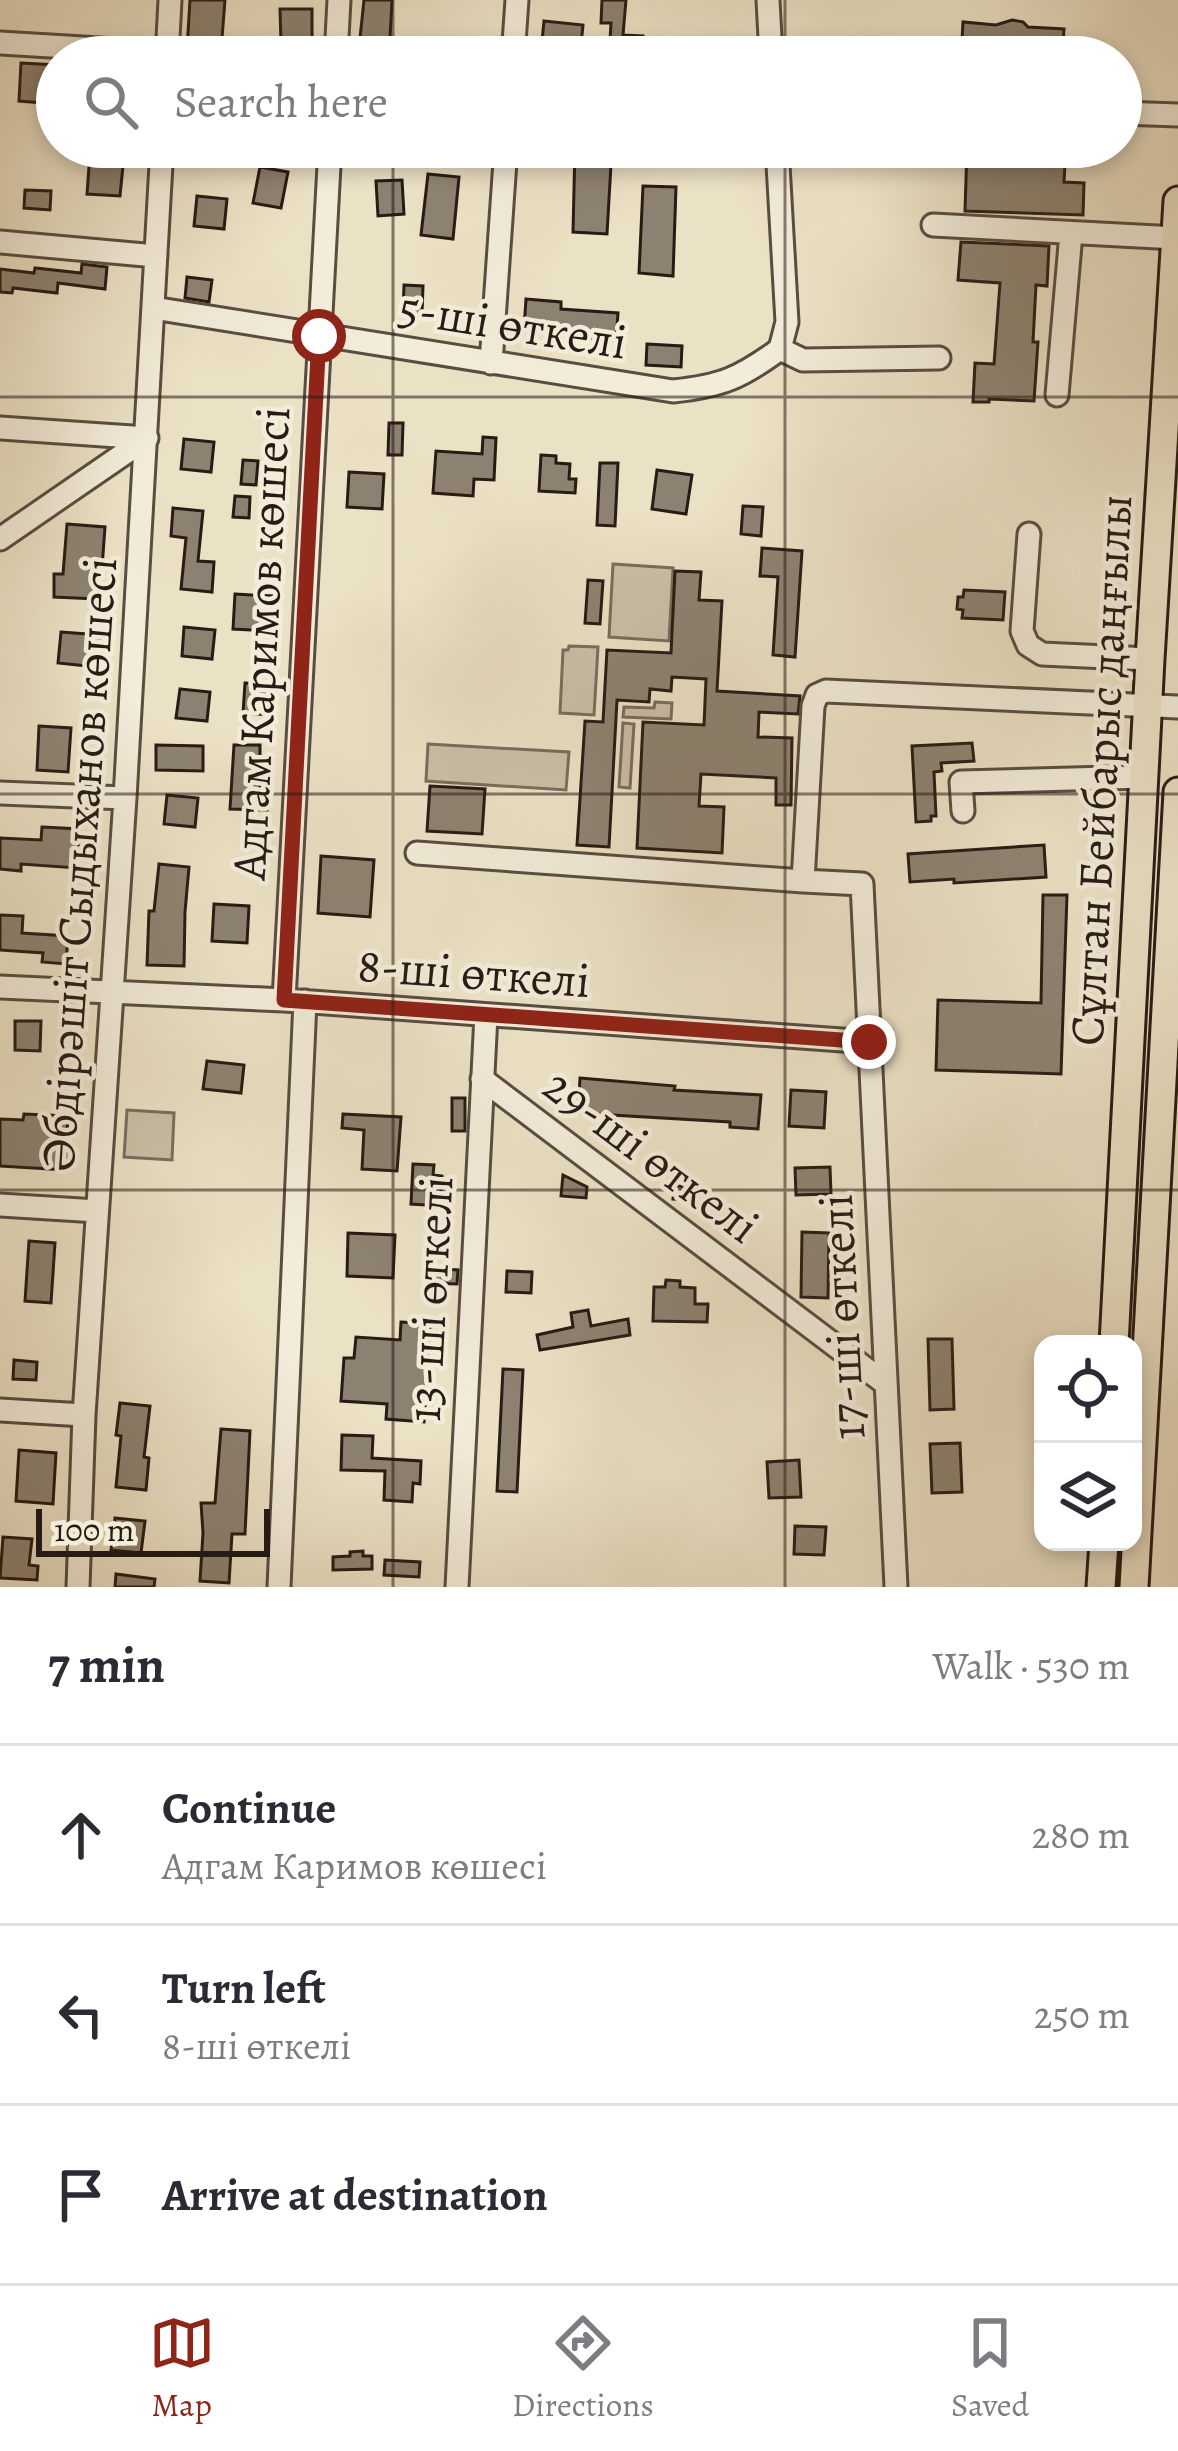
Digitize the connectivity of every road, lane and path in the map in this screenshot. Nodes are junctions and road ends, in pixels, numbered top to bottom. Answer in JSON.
{"nodes":[{"id":1,"x":170,"y":0,"type":"edge"},
{"id":2,"x":339,"y":0,"type":"edge"},
{"id":3,"x":517,"y":0,"type":"edge"},
{"id":4,"x":768,"y":0,"type":"edge"},
{"id":5,"x":168,"y":36,"type":"edge"},
{"id":6,"x":337,"y":36,"type":"edge"},
{"id":7,"x":514,"y":36,"type":"edge"},
{"id":8,"x":770,"y":36,"type":"edge"},
{"id":9,"x":0,"y":43,"type":"edge"},
{"id":10,"x":36,"y":46,"type":"edge"},
{"id":11,"x":1142,"y":114,"type":"edge"},
{"id":12,"x":1178,"y":115,"type":"edge"},
{"id":13,"x":161,"y":168,"type":"edge"},
{"id":14,"x":329,"y":168,"type":"edge"},
{"id":15,"x":505,"y":168,"type":"edge"},
{"id":16,"x":777,"y":168,"type":"edge"},
{"id":17,"x":1178,"y":201,"type":"edge"},
{"id":18,"x":933,"y":225,"type":"dead end"},
{"id":19,"x":1071,"y":233,"type":"junction"},
{"id":20,"x":1176,"y":238,"type":"edge"},
{"id":21,"x":0,"y":242,"type":"edge"},
{"id":22,"x":156,"y":256,"type":"junction"},
{"id":23,"x":153,"y":308,"type":"junction"},
{"id":24,"x":319,"y":336,"type":"junction"},
{"id":25,"x":780,"y":349,"type":"junction"},
{"id":26,"x":939,"y":358,"type":"dead end"},
{"id":27,"x":491,"y":363,"type":"junction"},
{"id":28,"x":1058,"y":395,"type":"dead end"},
{"id":29,"x":0,"y":428,"type":"edge"},
{"id":30,"x":146,"y":438,"type":"junction"},
{"id":31,"x":1029,"y":534,"type":"dead end"},
{"id":32,"x":0,"y":539,"type":"edge"},
{"id":33,"x":1150,"y":659,"type":"junction"},
{"id":34,"x":1148,"y":705,"type":"junction"},
{"id":35,"x":1178,"y":707,"type":"edge"},
{"id":36,"x":1144,"y":777,"type":"junction"},
{"id":37,"x":1178,"y":792,"type":"edge"},
{"id":38,"x":0,"y":793,"type":"edge"},
{"id":39,"x":124,"y":798,"type":"junction"},
{"id":40,"x":963,"y":811,"type":"dead end"},
{"id":41,"x":417,"y":853,"type":"dead end"},
{"id":42,"x":803,"y":881,"type":"junction"},
{"id":43,"x":0,"y":987,"type":"edge"},
{"id":44,"x":113,"y":990,"type":"junction"},
{"id":45,"x":294,"y":1001,"type":"junction"},
{"id":46,"x":486,"y":1015,"type":"junction"},
{"id":47,"x":869,"y":1042,"type":"junction"},
{"id":48,"x":482,"y":1079,"type":"junction"},
{"id":49,"x":0,"y":1205,"type":"edge"},
{"id":50,"x":98,"y":1211,"type":"junction"},
{"id":51,"x":1114,"y":1335,"type":"edge"},
{"id":52,"x":886,"y":1384,"type":"junction"},
{"id":53,"x":0,"y":1410,"type":"edge"},
{"id":54,"x":84,"y":1415,"type":"junction"},
{"id":55,"x":1103,"y":1551,"type":"edge"},
{"id":56,"x":77,"y":1587,"type":"edge"},
{"id":57,"x":278,"y":1587,"type":"edge"},
{"id":58,"x":457,"y":1587,"type":"edge"},
{"id":59,"x":896,"y":1587,"type":"edge"},
{"id":60,"x":1101,"y":1587,"type":"edge"},
{"id":61,"x":1134,"y":1587,"type":"edge"}],
"edges":[{"from":1,"to":5,"type":"street"},
{"from":2,"to":6,"type":"street"},
{"from":3,"to":7,"type":"street"},
{"from":4,"to":8,"type":"street"},
{"from":9,"to":10,"type":"street"},
{"from":11,"to":12,"type":"street"},
{"from":13,"to":22,"type":"street","name":"Әбдірәшіт Сыдыханов көшесі"},
{"from":14,"to":24,"type":"street","name":"Адгам Каримов көшесі"},
{"from":15,"to":27,"type":"street"},
{"from":16,"to":25,"type":"street"},
{"from":17,"to":20,"type":"main road","name":"Сұлтан Бейбарыс даңғылы"},
{"from":18,"to":19,"type":"street"},
{"from":19,"to":20,"type":"street"},
{"from":19,"to":28,"type":"street"},
{"from":20,"to":33,"type":"main road","name":"Сұлтан Бейбарыс даңғылы"},
{"from":21,"to":22,"type":"street"},
{"from":22,"to":23,"type":"street","name":"Әбдірәшіт Сыдыханов көшесі"},
{"from":23,"to":24,"type":"street","name":"5-ші өткелі"},
{"from":23,"to":30,"type":"street","name":"Әбдірәшіт Сыдыханов көшесі"},
{"from":24,"to":27,"type":"street","name":"5-ші өткелі"},
{"from":24,"to":45,"type":"street","name":"Адгам Каримов көшесі"},
{"from":25,"to":26,"type":"street"},
{"from":25,"to":27,"type":"street","name":"5-ші өткелі"},
{"from":29,"to":30,"type":"street"},
{"from":30,"to":32,"type":"street"},
{"from":30,"to":39,"type":"street","name":"Әбдірәшіт Сыдыханов көшесі"},
{"from":31,"to":33,"type":"street"},
{"from":33,"to":34,"type":"main road","name":"Сұлтан Бейбарыс даңғылы"},
{"from":34,"to":35,"type":"street"},
{"from":34,"to":36,"type":"main road","name":"Сұлтан Бейбарыс даңғылы"},
{"from":34,"to":42,"type":"street"},
{"from":36,"to":40,"type":"street"},
{"from":36,"to":51,"type":"main road","name":"Сұлтан Бейбарыс даңғылы"},
{"from":37,"to":61,"type":"main road","name":"Сұлтан Бейбарыс даңғылы"},
{"from":38,"to":39,"type":"street"},
{"from":39,"to":44,"type":"street","name":"Әбдірәшіт Сыдыханов көшесі"},
{"from":41,"to":42,"type":"street"},
{"from":42,"to":47,"type":"street","name":"17-ші өткелі"},
{"from":43,"to":44,"type":"street","name":"8-ші өткелі"},
{"from":44,"to":45,"type":"street","name":"8-ші өткелі"},
{"from":44,"to":50,"type":"street","name":"Әбдірәшіт Сыдыханов көшесі"},
{"from":45,"to":46,"type":"street","name":"8-ші өткелі"},
{"from":45,"to":57,"type":"street","name":"Адгам Каримов көшесі"},
{"from":46,"to":47,"type":"street","name":"8-ші өткелі"},
{"from":46,"to":48,"type":"street","name":"13-ші өткелі"},
{"from":47,"to":52,"type":"street","name":"17-ші өткелі"},
{"from":48,"to":52,"type":"street","name":"29-ші өткелі"},
{"from":48,"to":58,"type":"street","name":"13-ші өткелі"},
{"from":49,"to":50,"type":"street"},
{"from":50,"to":54,"type":"street","name":"Әбдірәшіт Сыдыханов көшесі"},
{"from":52,"to":59,"type":"street","name":"17-ші өткелі"},
{"from":53,"to":54,"type":"street"},
{"from":54,"to":56,"type":"street","name":"Әбдірәшіт Сыдыханов көшесі"},
{"from":55,"to":60,"type":"main road"}]}
